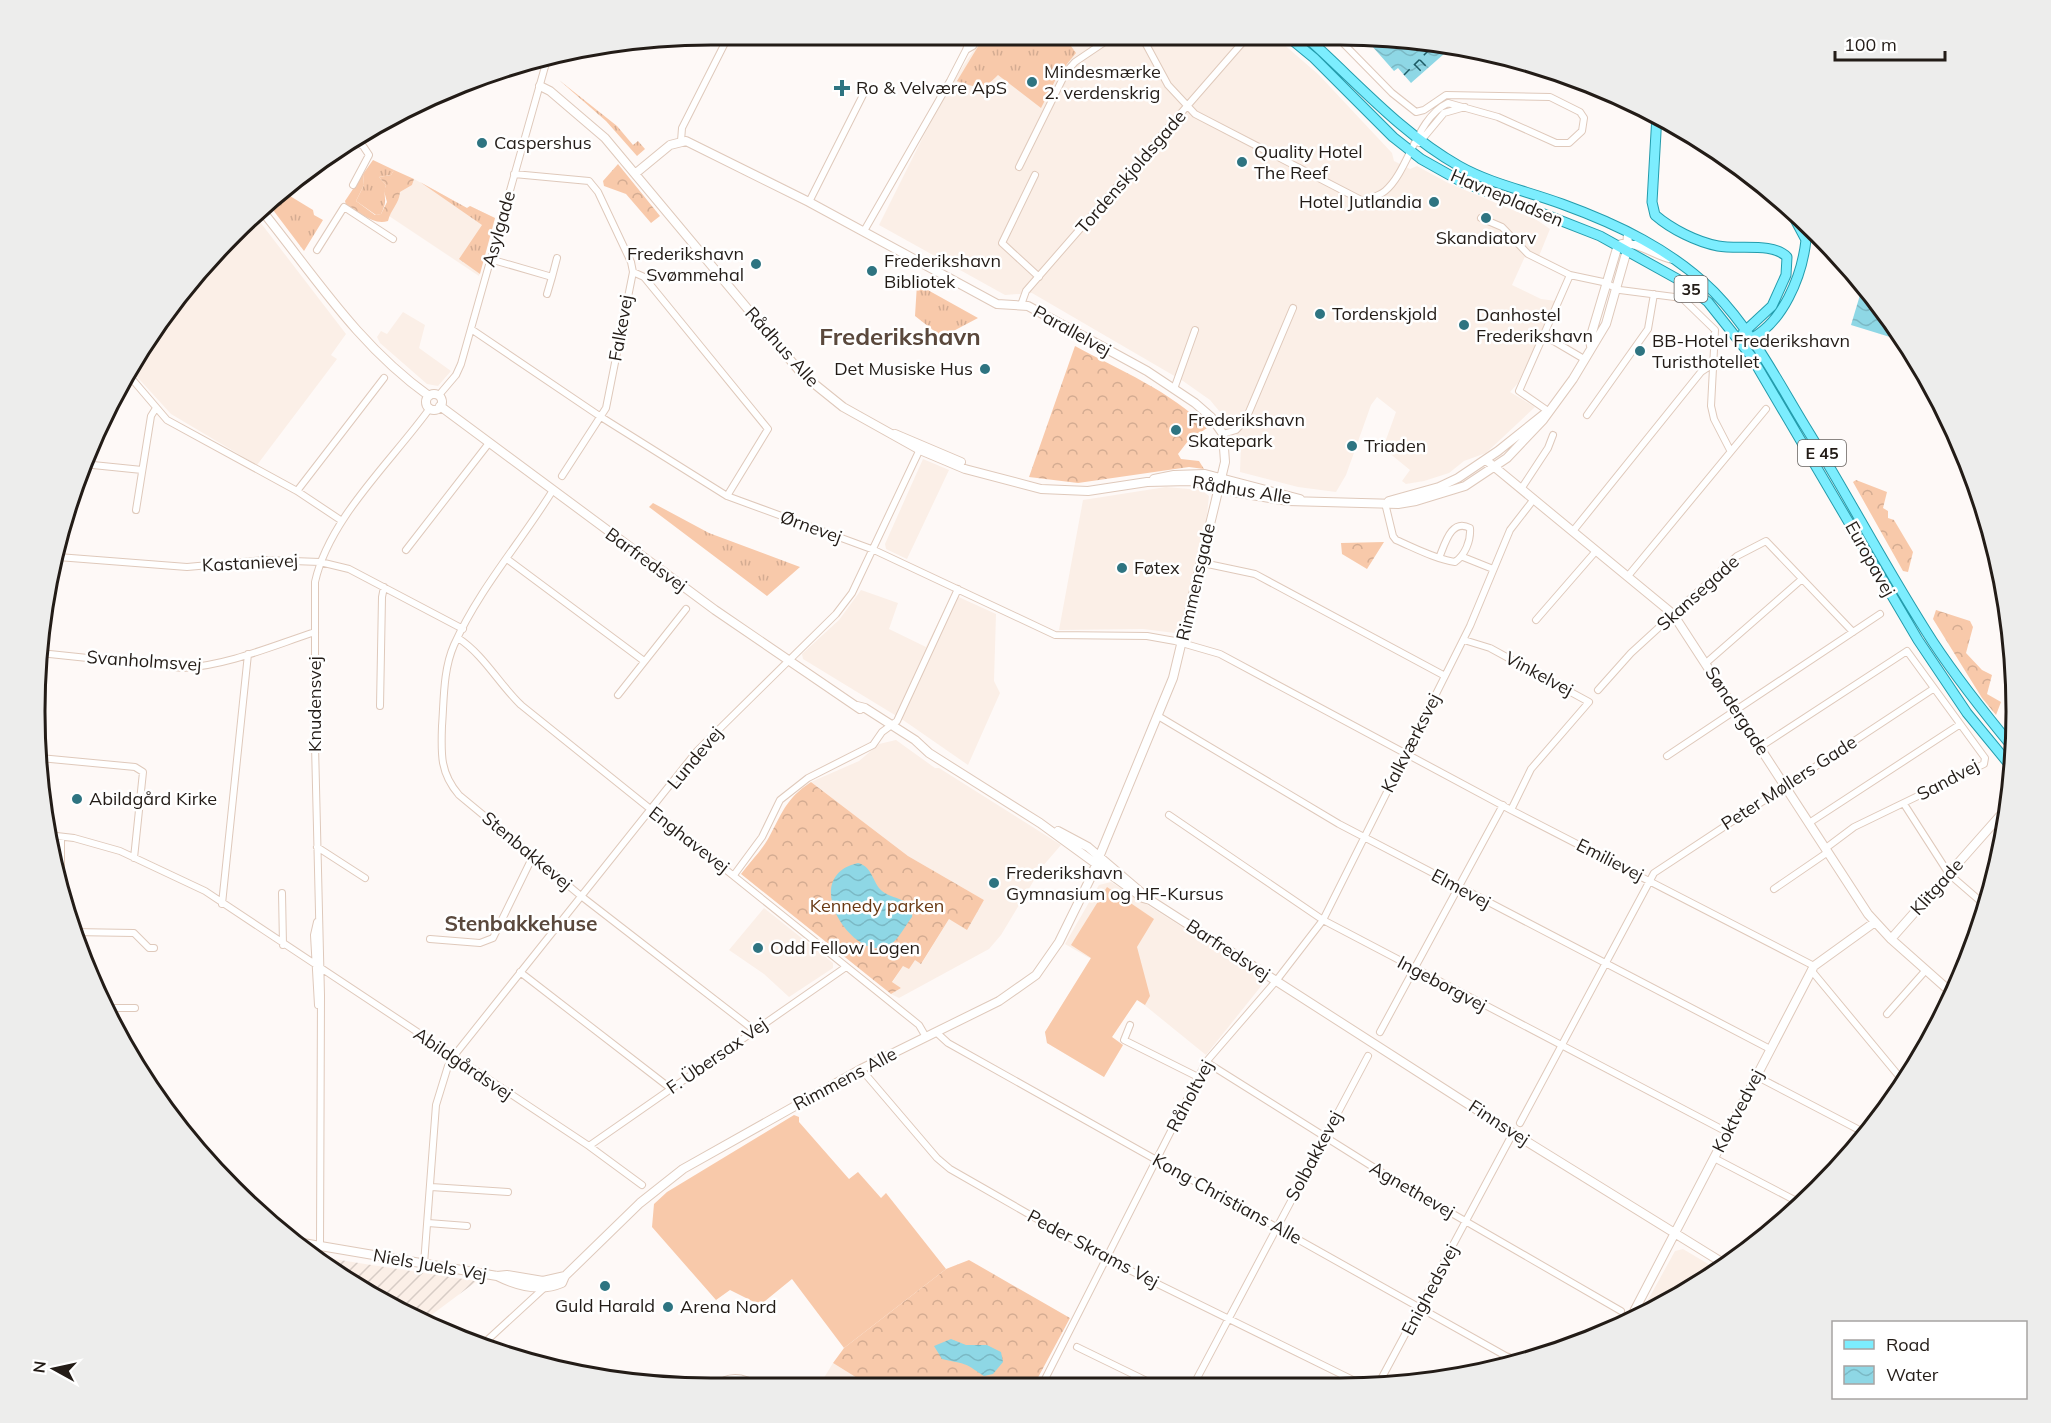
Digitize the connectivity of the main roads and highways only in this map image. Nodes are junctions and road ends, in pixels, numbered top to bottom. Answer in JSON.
{"nodes":[{"id":1,"x":1298,"y":45,"type":"edge"},
{"id":2,"x":1316,"y":45,"type":"edge"},
{"id":3,"x":1657,"y":126,"type":"edge"},
{"id":4,"x":1801,"y":231,"type":"edge"},
{"id":5,"x":1746,"y":329,"type":"junction"},
{"id":6,"x":1752,"y":338,"type":"junction"},
{"id":7,"x":1740,"y":341,"type":"junction"},
{"id":8,"x":2005,"y":738,"type":"edge"},
{"id":9,"x":2004,"y":759,"type":"edge"}],
"edges":[{"from":1,"to":7,"type":"main road","name":"Havnepladsen","number":"35"},
{"from":2,"to":5,"type":"main road","name":"Havnepladsen","number":"35"},
{"from":3,"to":5,"type":"main road"},
{"from":4,"to":6,"type":"main road"},
{"from":5,"to":6,"type":"main road","name":"Europavej"},
{"from":5,"to":7,"type":"main road"},
{"from":6,"to":7,"type":"main road"},
{"from":6,"to":8,"type":"main road","name":"Europavej","number":"E 45"},
{"from":7,"to":9,"type":"main road","name":"Europavej","number":"E 45"}]}
